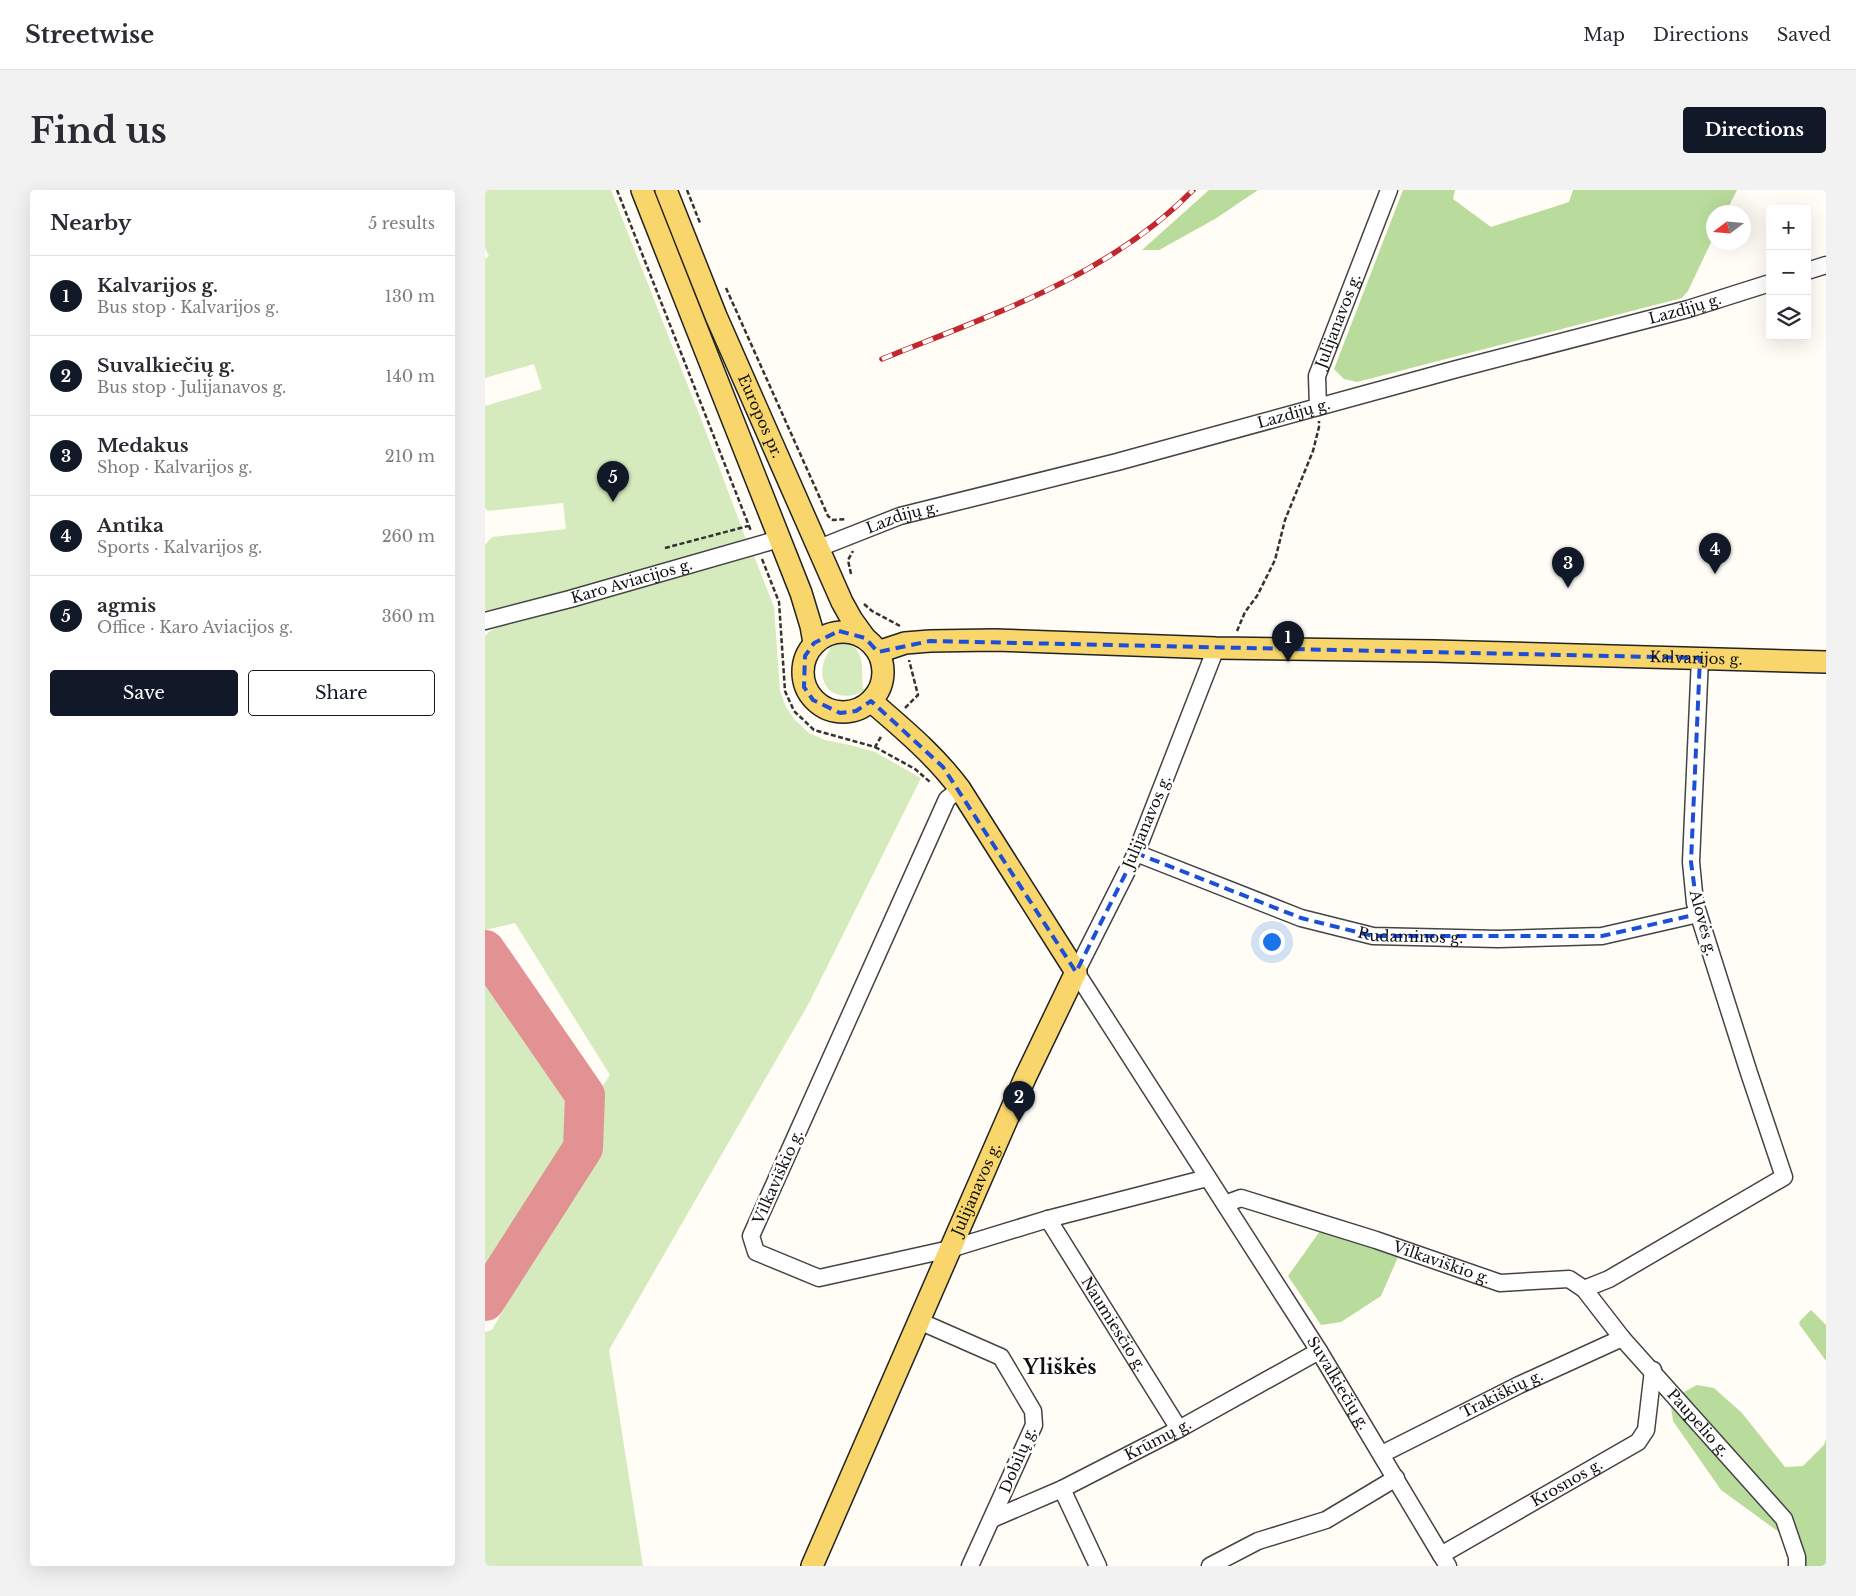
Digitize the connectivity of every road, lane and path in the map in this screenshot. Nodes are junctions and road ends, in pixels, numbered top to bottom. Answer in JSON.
{"nodes":[{"id":1,"x":642,"y":190,"type":"edge"},
{"id":2,"x":665,"y":190,"type":"edge"},
{"id":3,"x":1389,"y":190,"type":"edge"},
{"id":4,"x":1826,"y":265,"type":"edge"},
{"id":5,"x":1811,"y":270,"type":"edge"},
{"id":6,"x":1766,"y":284,"type":"edge"},
{"id":7,"x":1318,"y":407,"type":"junction"},
{"id":8,"x":749,"y":526,"type":"dead end"},
{"id":9,"x":779,"y":539,"type":"junction"},
{"id":10,"x":665,"y":548,"type":"dead end"},
{"id":11,"x":819,"y":548,"type":"junction"},
{"id":12,"x":485,"y":621,"type":"edge"},
{"id":13,"x":814,"y":643,"type":"junction"},
{"id":14,"x":872,"y":645,"type":"junction"},
{"id":15,"x":1226,"y":648,"type":"junction"},
{"id":16,"x":1700,"y":658,"type":"junction"},
{"id":17,"x":1826,"y":662,"type":"edge"},
{"id":18,"x":871,"y":701,"type":"junction"},
{"id":19,"x":875,"y":747,"type":"dead end"},
{"id":20,"x":953,"y":794,"type":"junction"},
{"id":21,"x":1136,"y":853,"type":"junction"},
{"id":22,"x":1697,"y":914,"type":"junction"},
{"id":23,"x":1076,"y":972,"type":"junction"},
{"id":24,"x":1207,"y":1178,"type":"junction"},
{"id":25,"x":1225,"y":1204,"type":"junction"},
{"id":26,"x":1048,"y":1218,"type":"junction"},
{"id":27,"x":950,"y":1249,"type":"junction"},
{"id":28,"x":1584,"y":1288,"type":"junction"},
{"id":29,"x":919,"y":1321,"type":"junction"},
{"id":30,"x":1622,"y":1338,"type":"junction"},
{"id":31,"x":1319,"y":1352,"type":"junction"},
{"id":32,"x":1653,"y":1370,"type":"junction"},
{"id":33,"x":1179,"y":1429,"type":"junction"},
{"id":34,"x":1382,"y":1454,"type":"junction"},
{"id":35,"x":1396,"y":1478,"type":"junction"},
{"id":36,"x":1063,"y":1489,"type":"junction"},
{"id":37,"x":992,"y":1519,"type":"junction"},
{"id":38,"x":1445,"y":1560,"type":"edge"},
{"id":39,"x":812,"y":1566,"type":"edge"},
{"id":40,"x":970,"y":1566,"type":"edge"},
{"id":41,"x":1098,"y":1566,"type":"edge"},
{"id":42,"x":1210,"y":1566,"type":"edge"},
{"id":43,"x":1797,"y":1566,"type":"edge"}],
"edges":[{"from":1,"to":9,"type":"main road","name":"Europos pr."},
{"from":2,"to":11,"type":"main road","name":"Europos pr."},
{"from":3,"to":7,"type":"street","name":"Julijanavos g."},
{"from":4,"to":5,"type":"street"},
{"from":6,"to":7,"type":"street","name":"Lazdijų g."},
{"from":7,"to":11,"type":"street","name":"Lazdijų g."},
{"from":7,"to":15,"type":"path"},
{"from":8,"to":10,"type":"path"},
{"from":9,"to":12,"type":"street","name":"Karo Aviacijos g."},
{"from":9,"to":13,"type":"main road","name":"Europos pr."},
{"from":11,"to":14,"type":"main road","name":"Europos pr."},
{"from":13,"to":14,"type":"main road"},
{"from":13,"to":18,"type":"main road"},
{"from":14,"to":15,"type":"main road","name":"Kalvarijos g."},
{"from":14,"to":18,"type":"main road","name":"Europos pr."},
{"from":15,"to":16,"type":"main road","name":"Kalvarijos g."},
{"from":15,"to":21,"type":"street","name":"Julijanavos g."},
{"from":16,"to":17,"type":"main road","name":"Kalvarijos g."},
{"from":16,"to":22,"type":"street","name":"Alovės g."},
{"from":18,"to":20,"type":"main road","name":"Suvalkiečių g."},
{"from":19,"to":20,"type":"path"},
{"from":20,"to":23,"type":"main road","name":"Suvalkiečių g."},
{"from":20,"to":27,"type":"street","name":"Vilkaviškio g."},
{"from":21,"to":22,"type":"street","name":"Rudaminos g."},
{"from":21,"to":23,"type":"street","name":"Julijanavos g."},
{"from":22,"to":28,"type":"street","name":"Alovės g."},
{"from":23,"to":24,"type":"street","name":"Suvalkiečių g."},
{"from":23,"to":27,"type":"main road","name":"Julijanavos g."},
{"from":24,"to":25,"type":"street","name":"Suvalkiečių g."},
{"from":24,"to":26,"type":"street","name":"Vilkaviškio g."},
{"from":25,"to":28,"type":"street","name":"Vilkaviškio g."},
{"from":25,"to":31,"type":"street","name":"Suvalkiečių g."},
{"from":26,"to":27,"type":"street","name":"Vilkaviškio g."},
{"from":26,"to":33,"type":"street","name":"Naumiesčio g."},
{"from":27,"to":29,"type":"main road","name":"Julijanavos g."},
{"from":28,"to":30,"type":"street","name":"Paupelio g."},
{"from":29,"to":37,"type":"street","name":"Dobilų g."},
{"from":29,"to":39,"type":"main road","name":"Julijanavos g."},
{"from":30,"to":32,"type":"street","name":"Paupelio g."},
{"from":30,"to":34,"type":"street","name":"Trakiškių g."},
{"from":31,"to":33,"type":"street","name":"Krūmų g."},
{"from":31,"to":34,"type":"street","name":"Suvalkiečių g."},
{"from":32,"to":38,"type":"street","name":"Krosnos g."},
{"from":32,"to":43,"type":"street","name":"Paupelio g."},
{"from":33,"to":36,"type":"street","name":"Krūmų g."},
{"from":34,"to":35,"type":"street","name":"Suvalkiečių g."},
{"from":35,"to":38,"type":"street","name":"Suvalkiečių g."},
{"from":35,"to":42,"type":"street"},
{"from":36,"to":37,"type":"street","name":"Krūmų g."},
{"from":36,"to":41,"type":"street"},
{"from":37,"to":40,"type":"street","name":"Dobilų g."}]}
